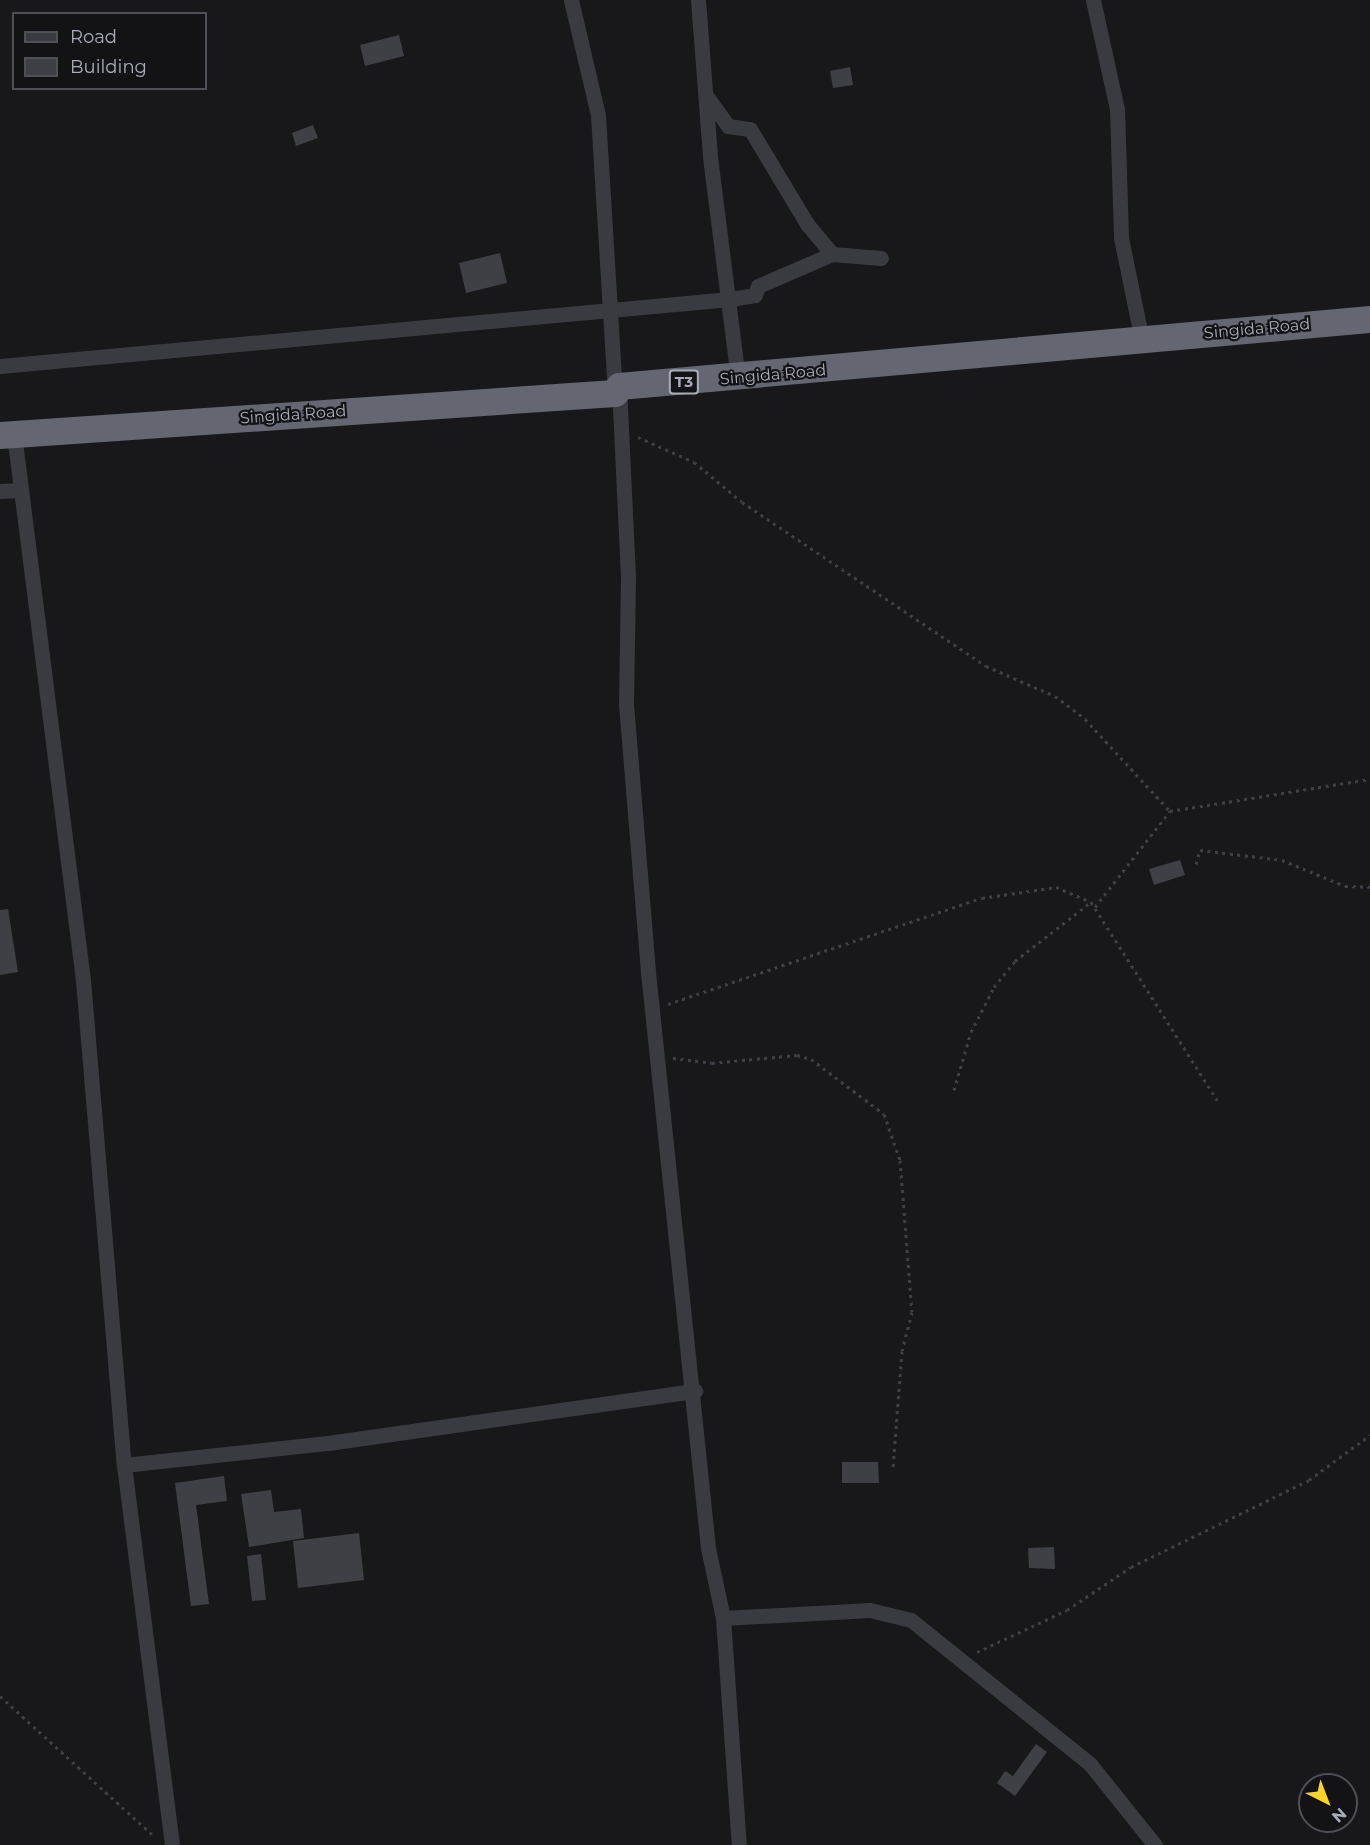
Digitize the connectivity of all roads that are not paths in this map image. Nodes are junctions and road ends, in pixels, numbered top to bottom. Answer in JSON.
{"nodes":[{"id":1,"x":571,"y":0,"type":"edge"},
{"id":2,"x":698,"y":0,"type":"edge"},
{"id":3,"x":1093,"y":0,"type":"edge"},
{"id":4,"x":707,"y":97,"type":"junction"},
{"id":5,"x":832,"y":254,"type":"junction"},
{"id":6,"x":880,"y":258,"type":"dead end"},
{"id":7,"x":730,"y":299,"type":"junction"},
{"id":8,"x":607,"y":313,"type":"junction"},
{"id":9,"x":1370,"y":319,"type":"edge"},
{"id":10,"x":1142,"y":340,"type":"junction"},
{"id":11,"x":0,"y":366,"type":"edge"},
{"id":12,"x":738,"y":378,"type":"junction"},
{"id":13,"x":617,"y":389,"type":"junction"},
{"id":14,"x":7,"y":435,"type":"edge"},
{"id":15,"x":21,"y":490,"type":"junction"},
{"id":16,"x":0,"y":492,"type":"edge"},
{"id":17,"x":695,"y":1391,"type":"junction"},
{"id":18,"x":124,"y":1465,"type":"junction"},
{"id":19,"x":723,"y":1617,"type":"junction"},
{"id":20,"x":172,"y":1845,"type":"edge"},
{"id":21,"x":739,"y":1845,"type":"edge"},
{"id":22,"x":1155,"y":1845,"type":"edge"}],
"edges":[{"from":1,"to":8,"type":"street"},
{"from":2,"to":4,"type":"street"},
{"from":3,"to":10,"type":"street"},
{"from":4,"to":5,"type":"street"},
{"from":4,"to":7,"type":"street"},
{"from":5,"to":6,"type":"street"},
{"from":5,"to":7,"type":"street"},
{"from":7,"to":8,"type":"street"},
{"from":7,"to":12,"type":"street"},
{"from":8,"to":11,"type":"street"},
{"from":8,"to":13,"type":"street"},
{"from":9,"to":10,"type":"highway","name":"Singida Road","number":"T3"},
{"from":10,"to":12,"type":"highway","name":"Singida Road","number":"T3"},
{"from":12,"to":13,"type":"highway","name":"Singida Road","number":"T3"},
{"from":13,"to":14,"type":"highway","name":"Singida Road","number":"T3"},
{"from":13,"to":17,"type":"street"},
{"from":14,"to":15,"type":"street"},
{"from":15,"to":16,"type":"street"},
{"from":15,"to":18,"type":"street"},
{"from":17,"to":18,"type":"street"},
{"from":17,"to":19,"type":"street"},
{"from":18,"to":20,"type":"street"},
{"from":19,"to":21,"type":"street"},
{"from":19,"to":22,"type":"street"}]}
